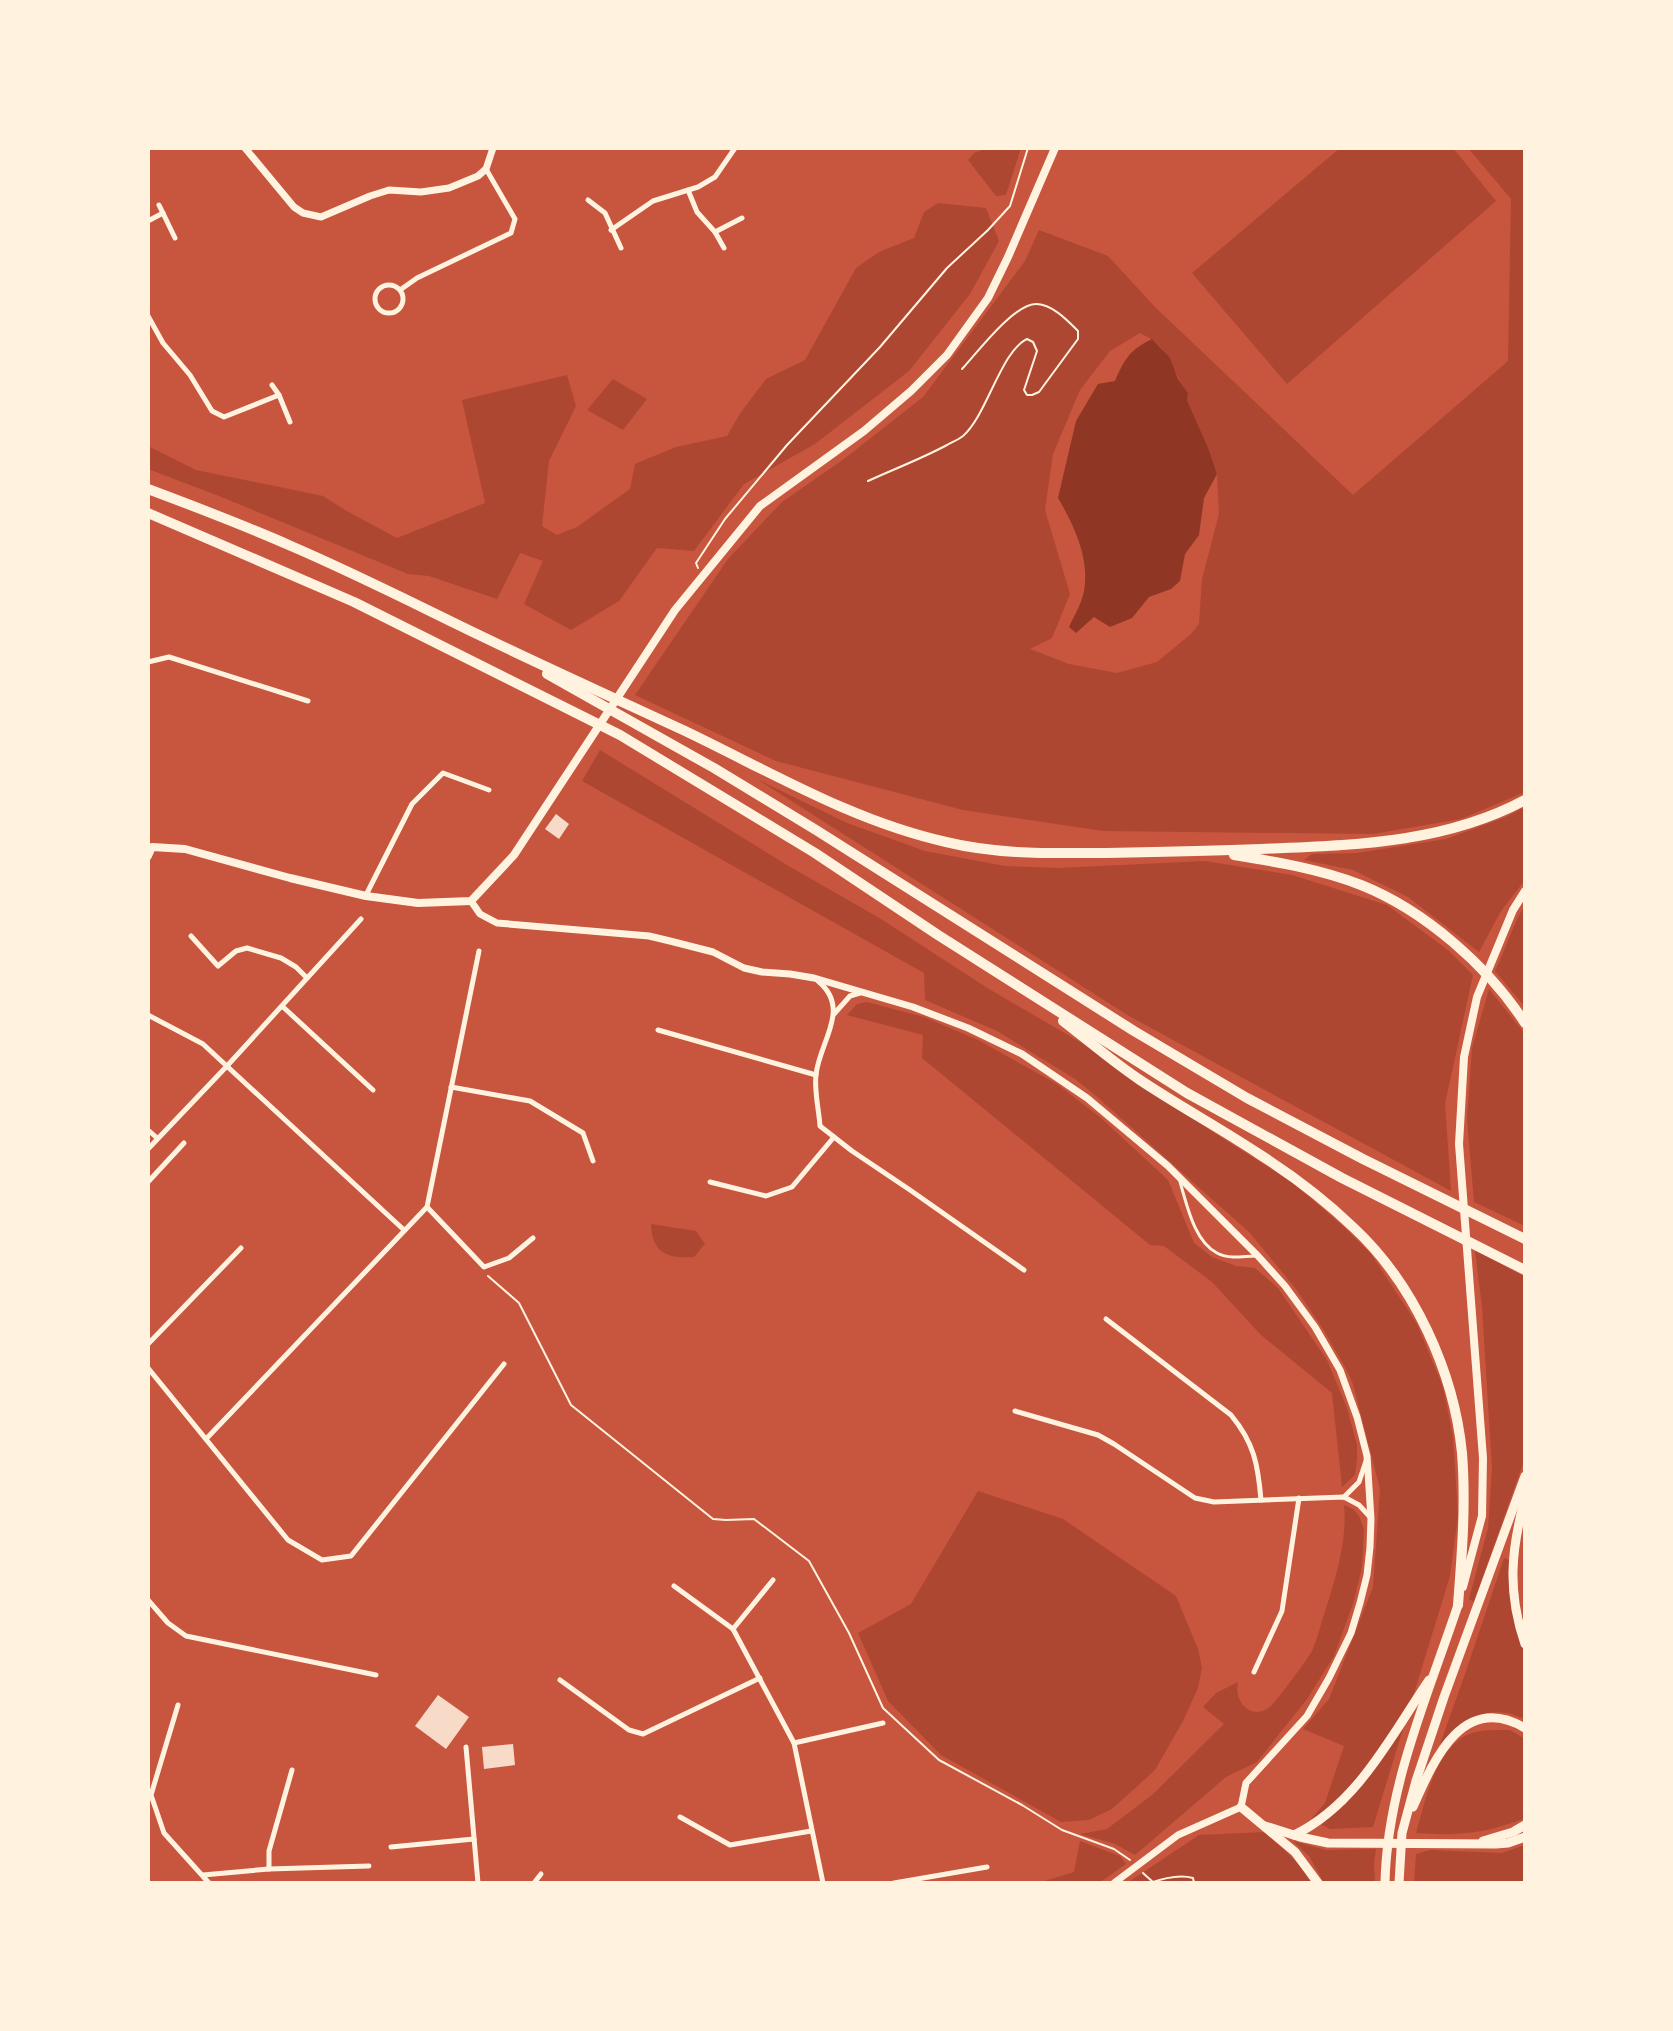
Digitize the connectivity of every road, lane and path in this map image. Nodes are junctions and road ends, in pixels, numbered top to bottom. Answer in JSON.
{"nodes":[{"id":1,"x":245,"y":148,"type":"edge"},
{"id":2,"x":493,"y":148,"type":"edge"},
{"id":3,"x":735,"y":148,"type":"edge"},
{"id":4,"x":1028,"y":148,"type":"edge"},
{"id":5,"x":1055,"y":148,"type":"edge"},
{"id":6,"x":486,"y":169,"type":"junction"},
{"id":7,"x":688,"y":190,"type":"junction"},
{"id":8,"x":588,"y":200,"type":"dead end"},
{"id":9,"x":159,"y":205,"type":"dead end"},
{"id":10,"x":163,"y":213,"type":"junction"},
{"id":11,"x":742,"y":218,"type":"dead end"},
{"id":12,"x":148,"y":221,"type":"edge"},
{"id":13,"x":611,"y":230,"type":"junction"},
{"id":14,"x":715,"y":232,"type":"junction"},
{"id":15,"x":175,"y":238,"type":"dead end"},
{"id":16,"x":621,"y":248,"type":"dead end"},
{"id":17,"x":724,"y":248,"type":"dead end"},
{"id":18,"x":400,"y":290,"type":"junction"},
{"id":19,"x":148,"y":316,"type":"edge"},
{"id":20,"x":962,"y":369,"type":"dead end"},
{"id":21,"x":272,"y":385,"type":"dead end"},
{"id":22,"x":279,"y":395,"type":"junction"},
{"id":23,"x":290,"y":422,"type":"dead end"},
{"id":24,"x":868,"y":481,"type":"dead end"},
{"id":25,"x":148,"y":489,"type":"edge"},
{"id":26,"x":148,"y":513,"type":"edge"},
{"id":27,"x":703,"y":577,"type":"junction"},
{"id":28,"x":479,"y":636,"type":"junction"},
{"id":29,"x":148,"y":662,"type":"edge"},
{"id":30,"x":308,"y":701,"type":"dead end"},
{"id":31,"x":489,"y":790,"type":"dead end"},
{"id":32,"x":1525,"y":800,"type":"edge"},
{"id":33,"x":149,"y":849,"type":"edge"},
{"id":34,"x":1212,"y":851,"type":"junction"},
{"id":35,"x":1525,"y":891,"type":"edge"},
{"id":36,"x":366,"y":896,"type":"junction"},
{"id":37,"x":471,"y":901,"type":"junction"},
{"id":38,"x":361,"y":919,"type":"dead end"},
{"id":39,"x":191,"y":936,"type":"dead end"},
{"id":40,"x":479,"y":951,"type":"dead end"},
{"id":41,"x":307,"y":978,"type":"junction"},
{"id":42,"x":814,"y":978,"type":"junction"},
{"id":43,"x":1011,"y":981,"type":"junction"},
{"id":44,"x":863,"y":992,"type":"junction"},
{"id":45,"x":282,"y":1006,"type":"junction"},
{"id":46,"x":833,"y":1014,"type":"junction"},
{"id":47,"x":148,"y":1015,"type":"edge"},
{"id":48,"x":1525,"y":1023,"type":"edge"},
{"id":49,"x":658,"y":1030,"type":"dead end"},
{"id":50,"x":227,"y":1066,"type":"junction"},
{"id":51,"x":816,"y":1075,"type":"junction"},
{"id":52,"x":451,"y":1087,"type":"junction"},
{"id":53,"x":373,"y":1090,"type":"dead end"},
{"id":54,"x":148,"y":1130,"type":"edge"},
{"id":55,"x":834,"y":1137,"type":"junction"},
{"id":56,"x":157,"y":1138,"type":"junction"},
{"id":57,"x":184,"y":1143,"type":"dead end"},
{"id":58,"x":148,"y":1149,"type":"edge"},
{"id":59,"x":593,"y":1161,"type":"dead end"},
{"id":60,"x":1178,"y":1176,"type":"junction"},
{"id":61,"x":148,"y":1182,"type":"edge"},
{"id":62,"x":710,"y":1182,"type":"dead end"},
{"id":63,"x":427,"y":1207,"type":"junction"},
{"id":64,"x":404,"y":1230,"type":"junction"},
{"id":65,"x":533,"y":1238,"type":"dead end"},
{"id":66,"x":1524,"y":1239,"type":"edge"},
{"id":67,"x":241,"y":1248,"type":"dead end"},
{"id":68,"x":1258,"y":1256,"type":"junction"},
{"id":69,"x":1024,"y":1270,"type":"dead end"},
{"id":70,"x":1525,"y":1270,"type":"edge"},
{"id":71,"x":1106,"y":1319,"type":"dead end"},
{"id":72,"x":148,"y":1344,"type":"edge"},
{"id":73,"x":504,"y":1364,"type":"dead end"},
{"id":74,"x":148,"y":1368,"type":"edge"},
{"id":75,"x":1015,"y":1411,"type":"dead end"},
{"id":76,"x":206,"y":1439,"type":"junction"},
{"id":77,"x":1367,"y":1456,"type":"junction"},
{"id":78,"x":1525,"y":1476,"type":"edge"},
{"id":79,"x":1344,"y":1497,"type":"junction"},
{"id":80,"x":1299,"y":1498,"type":"junction"},
{"id":81,"x":1525,"y":1498,"type":"edge"},
{"id":82,"x":1261,"y":1500,"type":"junction"},
{"id":83,"x":1371,"y":1519,"type":"junction"},
{"id":84,"x":773,"y":1580,"type":"dead end"},
{"id":85,"x":674,"y":1586,"type":"dead end"},
{"id":86,"x":148,"y":1600,"type":"edge"},
{"id":87,"x":1458,"y":1605,"type":"junction"},
{"id":88,"x":733,"y":1629,"type":"junction"},
{"id":89,"x":1525,"y":1644,"type":"edge"},
{"id":90,"x":1437,"y":1669,"type":"junction"},
{"id":91,"x":1254,"y":1672,"type":"dead end"},
{"id":92,"x":376,"y":1675,"type":"dead end"},
{"id":93,"x":760,"y":1678,"type":"junction"},
{"id":94,"x":560,"y":1680,"type":"dead end"},
{"id":95,"x":178,"y":1705,"type":"dead end"},
{"id":96,"x":883,"y":1723,"type":"dead end"},
{"id":97,"x":1525,"y":1728,"type":"edge"},
{"id":98,"x":794,"y":1743,"type":"junction"},
{"id":99,"x":466,"y":1747,"type":"dead end"},
{"id":100,"x":292,"y":1770,"type":"dead end"},
{"id":101,"x":1241,"y":1807,"type":"junction"},
{"id":102,"x":680,"y":1817,"type":"dead end"},
{"id":103,"x":1525,"y":1825,"type":"edge"},
{"id":104,"x":1265,"y":1826,"type":"junction"},
{"id":105,"x":811,"y":1831,"type":"junction"},
{"id":106,"x":1402,"y":1833,"type":"junction"},
{"id":107,"x":1294,"y":1835,"type":"junction"},
{"id":108,"x":1525,"y":1837,"type":"edge"},
{"id":109,"x":474,"y":1839,"type":"junction"},
{"id":110,"x":1476,"y":1843,"type":"junction"},
{"id":111,"x":1097,"y":1844,"type":"dead end"},
{"id":112,"x":391,"y":1847,"type":"dead end"},
{"id":113,"x":1134,"y":1865,"type":"dead end"},
{"id":114,"x":369,"y":1866,"type":"dead end"},
{"id":115,"x":987,"y":1867,"type":"dead end"},
{"id":116,"x":269,"y":1869,"type":"junction"},
{"id":117,"x":1141,"y":1871,"type":"dead end"},
{"id":118,"x":541,"y":1874,"type":"dead end"},
{"id":119,"x":203,"y":1875,"type":"junction"},
{"id":120,"x":209,"y":1883,"type":"edge"},
{"id":121,"x":478,"y":1883,"type":"edge"},
{"id":122,"x":534,"y":1883,"type":"edge"},
{"id":123,"x":823,"y":1883,"type":"edge"},
{"id":124,"x":894,"y":1883,"type":"edge"},
{"id":125,"x":1114,"y":1883,"type":"edge"},
{"id":126,"x":1152,"y":1883,"type":"edge"},
{"id":127,"x":1194,"y":1883,"type":"edge"},
{"id":128,"x":1318,"y":1883,"type":"edge"},
{"id":129,"x":1385,"y":1883,"type":"edge"},
{"id":130,"x":1399,"y":1883,"type":"edge"}],
"edges":[{"from":1,"to":6,"type":"street"},
{"from":2,"to":6,"type":"street"},
{"from":3,"to":7,"type":"street"},
{"from":4,"to":27,"type":"path"},
{"from":5,"to":27,"type":"main road"},
{"from":6,"to":18,"type":"street"},
{"from":7,"to":13,"type":"street"},
{"from":7,"to":14,"type":"street"},
{"from":8,"to":13,"type":"street"},
{"from":9,"to":10,"type":"street"},
{"from":10,"to":12,"type":"street"},
{"from":10,"to":15,"type":"street"},
{"from":11,"to":14,"type":"street"},
{"from":13,"to":16,"type":"street"},
{"from":14,"to":17,"type":"street"},
{"from":18,"to":18,"type":"street"},
{"from":19,"to":22,"type":"street"},
{"from":20,"to":24,"type":"path"},
{"from":21,"to":22,"type":"street"},
{"from":22,"to":23,"type":"street"},
{"from":25,"to":28,"type":"highway"},
{"from":26,"to":43,"type":"highway"},
{"from":27,"to":37,"type":"main road"},
{"from":28,"to":34,"type":"highway"},
{"from":28,"to":66,"type":"highway"},
{"from":29,"to":30,"type":"street"},
{"from":31,"to":36,"type":"street"},
{"from":32,"to":34,"type":"highway"},
{"from":33,"to":36,"type":"main road"},
{"from":34,"to":48,"type":"highway"},
{"from":35,"to":87,"type":"main road"},
{"from":36,"to":37,"type":"main road"},
{"from":37,"to":42,"type":"street"},
{"from":38,"to":41,"type":"street"},
{"from":39,"to":41,"type":"street"},
{"from":40,"to":52,"type":"street"},
{"from":41,"to":45,"type":"street"},
{"from":42,"to":44,"type":"street"},
{"from":42,"to":46,"type":"street"},
{"from":43,"to":70,"type":"highway"},
{"from":43,"to":87,"type":"highway"},
{"from":44,"to":46,"type":"street"},
{"from":44,"to":60,"type":"street"},
{"from":45,"to":50,"type":"street"},
{"from":45,"to":53,"type":"street"},
{"from":46,"to":51,"type":"street"},
{"from":47,"to":50,"type":"street"},
{"from":49,"to":51,"type":"street"},
{"from":50,"to":56,"type":"street"},
{"from":50,"to":64,"type":"street"},
{"from":51,"to":55,"type":"street"},
{"from":52,"to":59,"type":"street"},
{"from":52,"to":63,"type":"street"},
{"from":54,"to":56,"type":"street"},
{"from":55,"to":62,"type":"street"},
{"from":55,"to":69,"type":"street"},
{"from":56,"to":58,"type":"street"},
{"from":57,"to":61,"type":"street"},
{"from":60,"to":68,"type":"street"},
{"from":60,"to":68,"type":"lane"},
{"from":63,"to":64,"type":"street"},
{"from":63,"to":65,"type":"street"},
{"from":64,"to":76,"type":"street"},
{"from":67,"to":72,"type":"street"},
{"from":68,"to":77,"type":"street"},
{"from":71,"to":82,"type":"street"},
{"from":73,"to":76,"type":"street"},
{"from":74,"to":76,"type":"street"},
{"from":75,"to":82,"type":"street"},
{"from":77,"to":79,"type":"street"},
{"from":77,"to":83,"type":"street"},
{"from":78,"to":106,"type":"main road"},
{"from":79,"to":80,"type":"street"},
{"from":79,"to":83,"type":"street"},
{"from":80,"to":82,"type":"street"},
{"from":80,"to":91,"type":"street"},
{"from":81,"to":89,"type":"main road"},
{"from":83,"to":101,"type":"street"},
{"from":84,"to":88,"type":"street"},
{"from":85,"to":88,"type":"street"},
{"from":86,"to":92,"type":"street"},
{"from":87,"to":90,"type":"main road"},
{"from":88,"to":93,"type":"street"},
{"from":90,"to":107,"type":"main road"},
{"from":90,"to":129,"type":"main road"},
{"from":93,"to":94,"type":"street"},
{"from":93,"to":98,"type":"street"},
{"from":95,"to":119,"type":"street"},
{"from":96,"to":98,"type":"street"},
{"from":97,"to":106,"type":"main road"},
{"from":98,"to":105,"type":"street"},
{"from":99,"to":109,"type":"street"},
{"from":100,"to":116,"type":"street"},
{"from":101,"to":104,"type":"main road"},
{"from":101,"to":125,"type":"street"},
{"from":102,"to":105,"type":"street"},
{"from":103,"to":110,"type":"main road"},
{"from":104,"to":107,"type":"main road"},
{"from":104,"to":128,"type":"main road"},
{"from":105,"to":123,"type":"street"},
{"from":106,"to":130,"type":"main road"},
{"from":107,"to":110,"type":"main road"},
{"from":108,"to":110,"type":"main road"},
{"from":109,"to":112,"type":"street"},
{"from":109,"to":121,"type":"street"},
{"from":111,"to":113,"type":"path"},
{"from":114,"to":116,"type":"street"},
{"from":115,"to":124,"type":"street"},
{"from":116,"to":119,"type":"street"},
{"from":117,"to":126,"type":"path"},
{"from":118,"to":122,"type":"street"},
{"from":119,"to":120,"type":"street"},
{"from":126,"to":127,"type":"path"}]}
